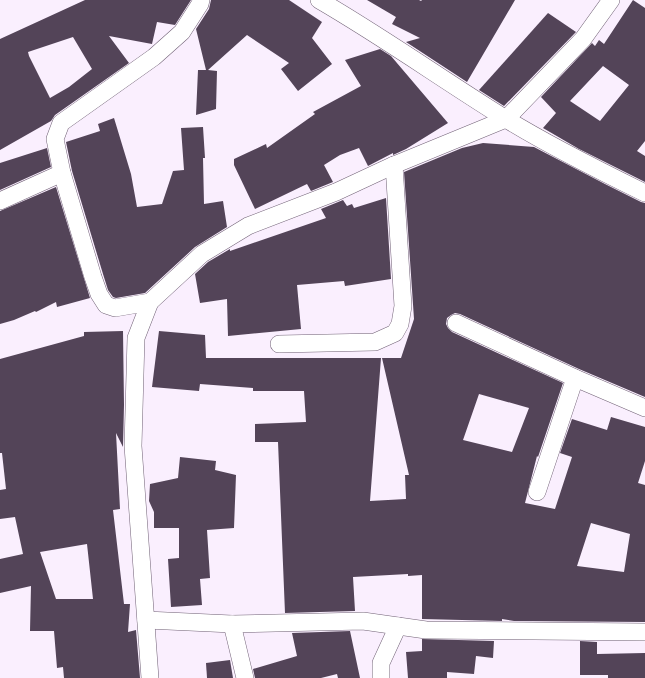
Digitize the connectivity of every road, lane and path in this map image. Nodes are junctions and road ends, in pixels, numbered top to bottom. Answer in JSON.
{"nodes":[{"id":1,"x":201,"y":0,"type":"edge"},
{"id":2,"x":319,"y":0,"type":"edge"},
{"id":3,"x":603,"y":2,"type":"edge"},
{"id":4,"x":337,"y":4,"type":"edge"},
{"id":5,"x":506,"y":119,"type":"junction"},
{"id":6,"x":394,"y":165,"type":"junction"},
{"id":7,"x":62,"y":173,"type":"junction"},
{"id":8,"x":645,"y":192,"type":"edge"},
{"id":9,"x":0,"y":201,"type":"edge"},
{"id":10,"x":150,"y":302,"type":"junction"},
{"id":11,"x":456,"y":323,"type":"dead end"},
{"id":12,"x":279,"y":344,"type":"dead end"},
{"id":13,"x":574,"y":378,"type":"junction"},
{"id":14,"x":645,"y":408,"type":"edge"},
{"id":15,"x":537,"y":492,"type":"dead end"},
{"id":16,"x":146,"y":620,"type":"junction"},
{"id":17,"x":232,"y":624,"type":"junction"},
{"id":18,"x":398,"y":626,"type":"junction"},
{"id":19,"x":645,"y":632,"type":"edge"},
{"id":20,"x":150,"y":678,"type":"edge"},
{"id":21,"x":245,"y":678,"type":"edge"},
{"id":22,"x":381,"y":678,"type":"edge"}],
"edges":[{"from":1,"to":7,"type":"street"},
{"from":2,"to":4,"type":"street"},
{"from":3,"to":5,"type":"street"},
{"from":4,"to":5,"type":"street"},
{"from":5,"to":6,"type":"street"},
{"from":5,"to":8,"type":"street"},
{"from":6,"to":10,"type":"street"},
{"from":6,"to":12,"type":"street"},
{"from":7,"to":9,"type":"street"},
{"from":7,"to":10,"type":"street"},
{"from":10,"to":16,"type":"street"},
{"from":11,"to":13,"type":"street"},
{"from":13,"to":14,"type":"street"},
{"from":13,"to":15,"type":"street"},
{"from":16,"to":17,"type":"street"},
{"from":16,"to":20,"type":"street"},
{"from":17,"to":18,"type":"street"},
{"from":17,"to":21,"type":"street"},
{"from":18,"to":19,"type":"street"},
{"from":18,"to":22,"type":"street"}]}
